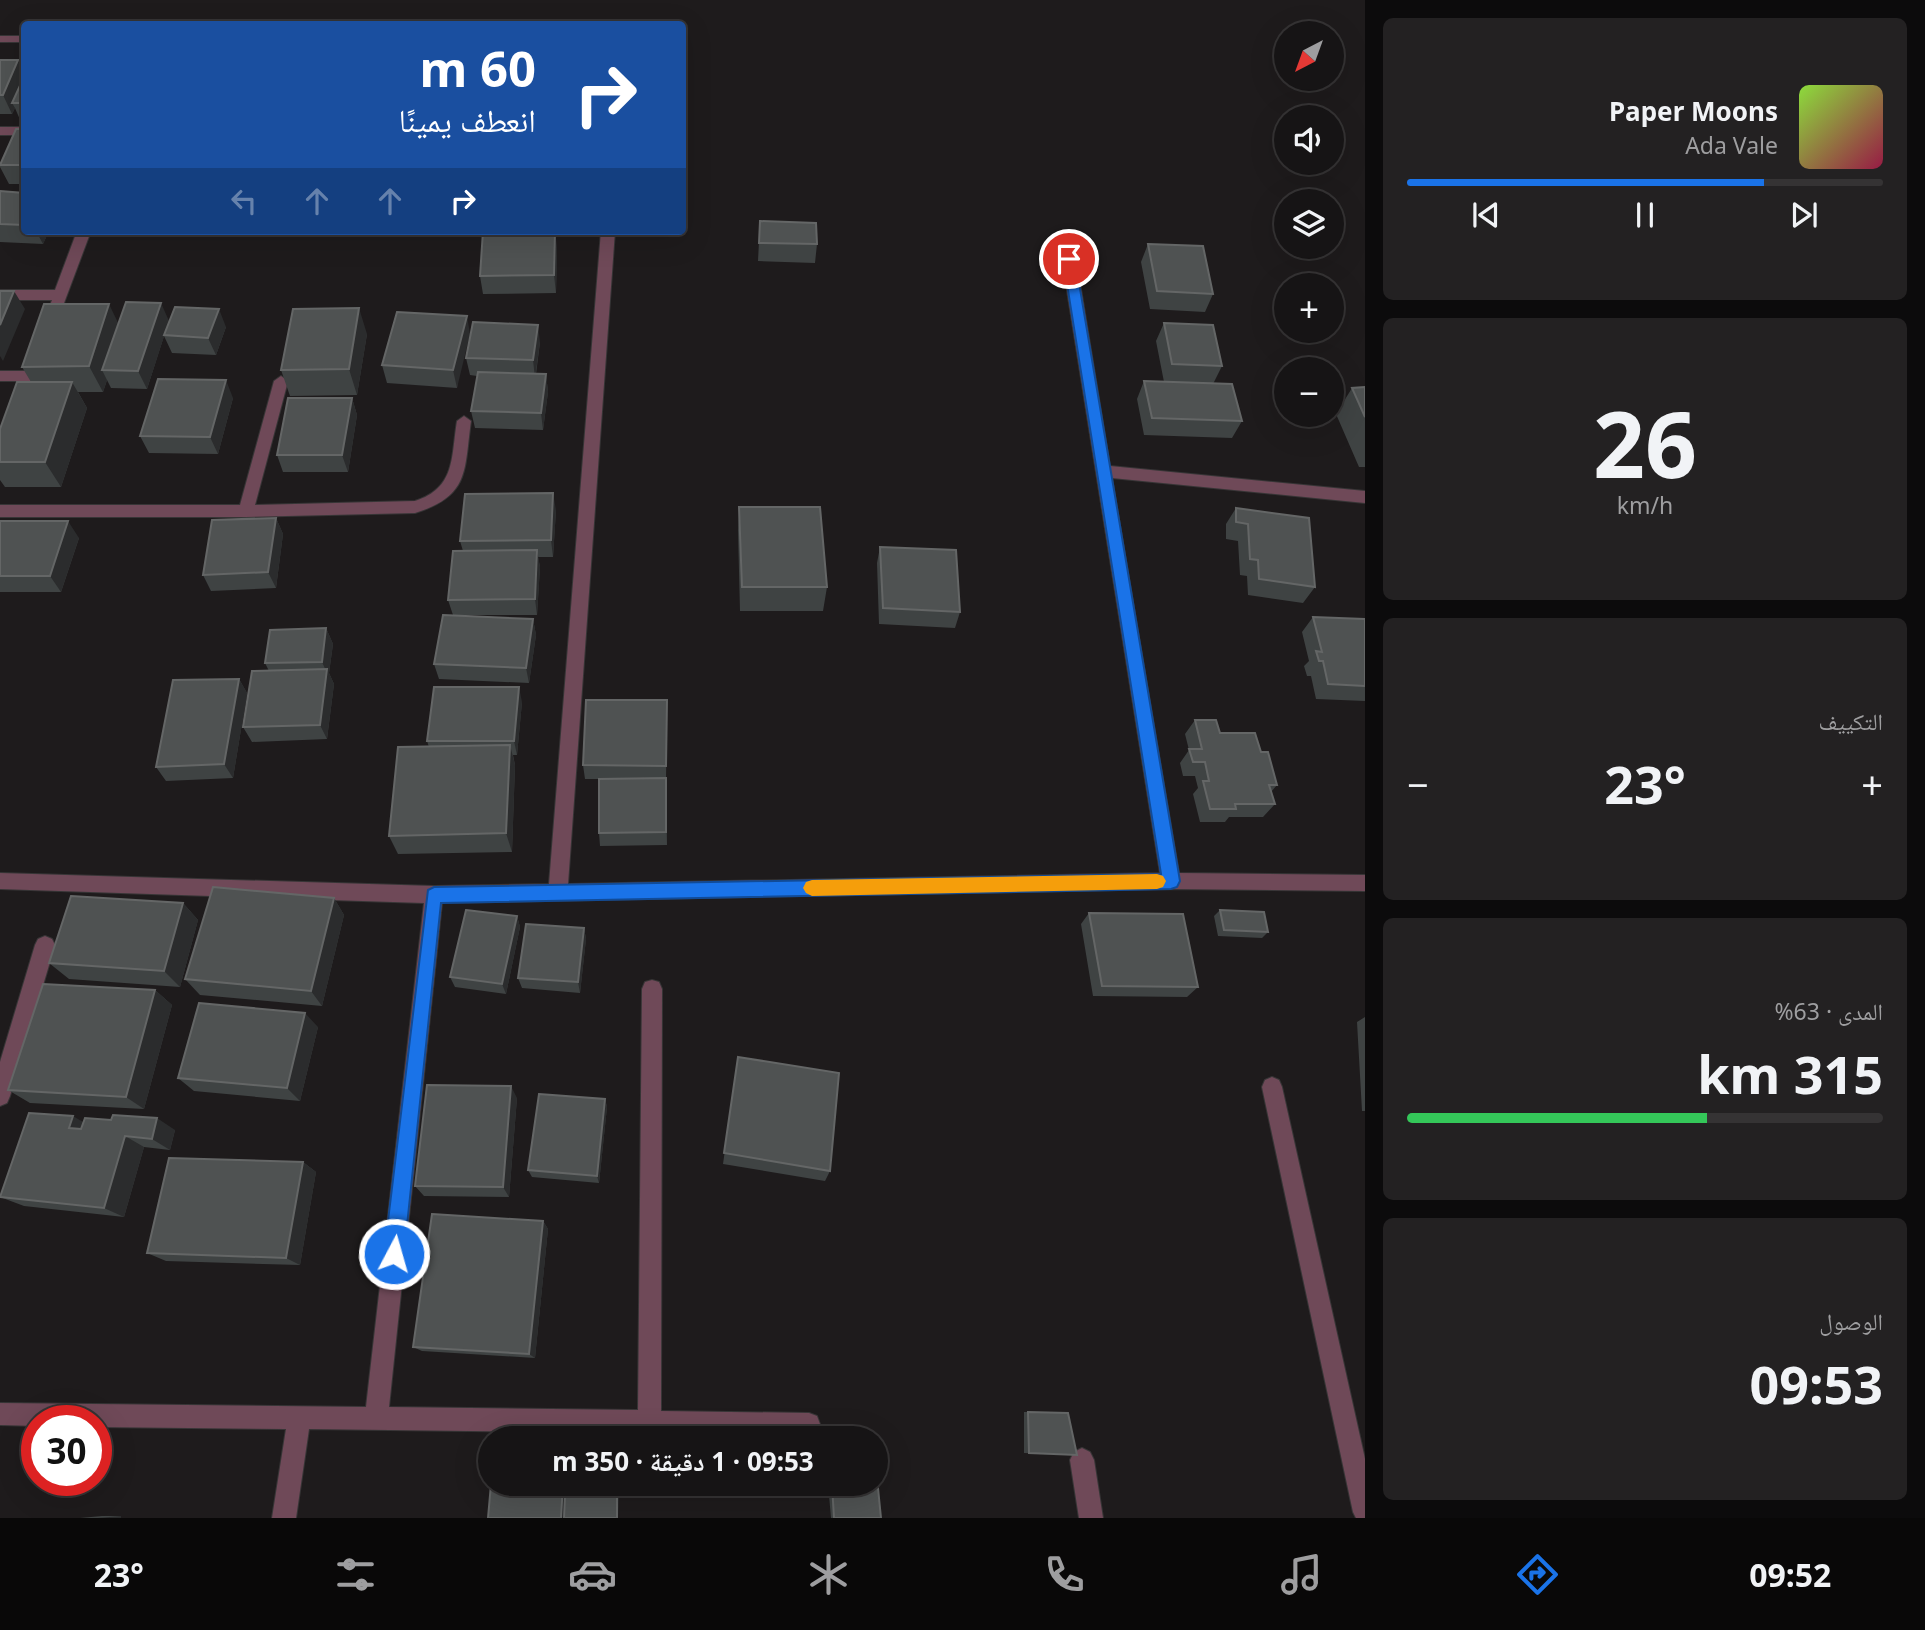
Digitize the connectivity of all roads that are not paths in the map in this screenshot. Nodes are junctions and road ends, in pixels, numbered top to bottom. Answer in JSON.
{"nodes":[{"id":1,"x":0,"y":39,"type":"edge"},
{"id":2,"x":21,"y":39,"type":"edge"},
{"id":3,"x":0,"y":131,"type":"edge"},
{"id":4,"x":21,"y":131,"type":"edge"},
{"id":5,"x":83,"y":235,"type":"edge"},
{"id":6,"x":608,"y":235,"type":"edge"},
{"id":7,"x":1069,"y":259,"type":"dead end"},
{"id":8,"x":0,"y":295,"type":"edge"},
{"id":9,"x":60,"y":295,"type":"junction"},
{"id":10,"x":44,"y":341,"type":"edge"},
{"id":11,"x":0,"y":376,"type":"edge"},
{"id":12,"x":31,"y":376,"type":"edge"},
{"id":13,"x":281,"y":381,"type":"edge"},
{"id":14,"x":464,"y":421,"type":"dead end"},
{"id":15,"x":1104,"y":471,"type":"junction"},
{"id":16,"x":1365,"y":497,"type":"edge"},
{"id":17,"x":0,"y":511,"type":"edge"},
{"id":18,"x":246,"y":511,"type":"junction"},
{"id":19,"x":0,"y":881,"type":"edge"},
{"id":20,"x":1171,"y":881,"type":"junction"},
{"id":21,"x":1365,"y":883,"type":"edge"},
{"id":22,"x":558,"y":892,"type":"junction"},
{"id":23,"x":434,"y":895,"type":"junction"},
{"id":24,"x":45,"y":945,"type":"dead end"},
{"id":25,"x":652,"y":989,"type":"dead end"},
{"id":26,"x":1272,"y":1087,"type":"dead end"},
{"id":27,"x":0,"y":1096,"type":"edge"},
{"id":28,"x":0,"y":1414,"type":"edge"},
{"id":29,"x":299,"y":1418,"type":"junction"},
{"id":30,"x":376,"y":1419,"type":"junction"},
{"id":31,"x":649,"y":1422,"type":"junction"},
{"id":32,"x":809,"y":1424,"type":"dead end"},
{"id":33,"x":1082,"y":1461,"type":"dead end"},
{"id":34,"x":1365,"y":1512,"type":"edge"},
{"id":35,"x":284,"y":1518,"type":"edge"},
{"id":36,"x":1091,"y":1518,"type":"edge"}],
"edges":[{"from":1,"to":2,"type":"street"},
{"from":3,"to":4,"type":"street"},
{"from":5,"to":9,"type":"street"},
{"from":6,"to":22,"type":"street"},
{"from":7,"to":15,"type":"street"},
{"from":8,"to":9,"type":"street"},
{"from":9,"to":10,"type":"street"},
{"from":11,"to":12,"type":"street"},
{"from":13,"to":18,"type":"street"},
{"from":14,"to":18,"type":"street"},
{"from":15,"to":16,"type":"street"},
{"from":15,"to":20,"type":"street"},
{"from":17,"to":18,"type":"street"},
{"from":19,"to":23,"type":"street"},
{"from":20,"to":21,"type":"street"},
{"from":20,"to":22,"type":"street"},
{"from":22,"to":23,"type":"street"},
{"from":23,"to":30,"type":"street"},
{"from":24,"to":27,"type":"street"},
{"from":25,"to":31,"type":"street"},
{"from":26,"to":34,"type":"street"},
{"from":28,"to":29,"type":"street"},
{"from":29,"to":30,"type":"street"},
{"from":29,"to":35,"type":"street"},
{"from":30,"to":31,"type":"street"},
{"from":31,"to":32,"type":"street"},
{"from":33,"to":36,"type":"street"}]}
